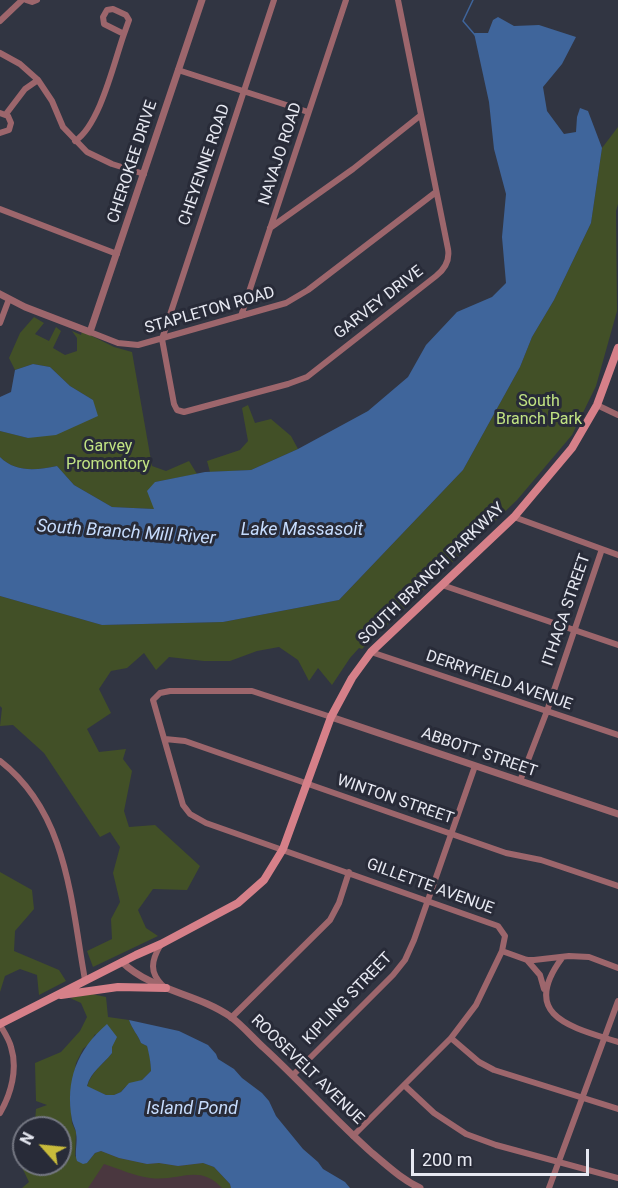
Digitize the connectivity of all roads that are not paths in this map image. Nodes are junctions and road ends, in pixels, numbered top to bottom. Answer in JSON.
{"nodes":[{"id":1,"x":22,"y":0,"type":"edge"},
{"id":2,"x":26,"y":0,"type":"edge"},
{"id":3,"x":38,"y":0,"type":"edge"},
{"id":4,"x":202,"y":0,"type":"edge"},
{"id":5,"x":274,"y":0,"type":"edge"},
{"id":6,"x":346,"y":0,"type":"edge"},
{"id":7,"x":398,"y":0,"type":"edge"},
{"id":8,"x":0,"y":21,"type":"edge"},
{"id":9,"x":124,"y":34,"type":"junction"},
{"id":10,"x":0,"y":53,"type":"edge"},
{"id":11,"x":178,"y":70,"type":"junction"},
{"id":12,"x":38,"y":80,"type":"junction"},
{"id":13,"x":244,"y":90,"type":"junction"},
{"id":14,"x":308,"y":112,"type":"junction"},
{"id":15,"x":3,"y":114,"type":"edge"},
{"id":16,"x":421,"y":115,"type":"junction"},
{"id":17,"x":0,"y":133,"type":"edge"},
{"id":18,"x":75,"y":141,"type":"junction"},
{"id":19,"x":144,"y":174,"type":"junction"},
{"id":20,"x":436,"y":192,"type":"junction"},
{"id":21,"x":0,"y":209,"type":"edge"},
{"id":22,"x":270,"y":228,"type":"junction"},
{"id":23,"x":117,"y":254,"type":"junction"},
{"id":24,"x":0,"y":294,"type":"edge"},
{"id":25,"x":9,"y":299,"type":"junction"},
{"id":26,"x":241,"y":316,"type":"junction"},
{"id":27,"x":0,"y":323,"type":"edge"},
{"id":28,"x":90,"y":332,"type":"junction"},
{"id":29,"x":162,"y":339,"type":"junction"},
{"id":30,"x":618,"y":348,"type":"edge"},
{"id":31,"x":597,"y":405,"type":"junction"},
{"id":32,"x":618,"y":415,"type":"edge"},
{"id":33,"x":513,"y":517,"type":"junction"},
{"id":34,"x":602,"y":549,"type":"junction"},
{"id":35,"x":618,"y":555,"type":"edge"},
{"id":36,"x":442,"y":585,"type":"junction"},
{"id":37,"x":574,"y":630,"type":"junction"},
{"id":38,"x":618,"y":645,"type":"edge"},
{"id":39,"x":371,"y":652,"type":"junction"},
{"id":40,"x":547,"y":711,"type":"junction"},
{"id":41,"x":331,"y":717,"type":"junction"},
{"id":42,"x":618,"y":735,"type":"edge"},
{"id":43,"x":165,"y":739,"type":"junction"},
{"id":44,"x":0,"y":761,"type":"edge"},
{"id":45,"x":475,"y":766,"type":"junction"},
{"id":46,"x":520,"y":781,"type":"junction"},
{"id":47,"x":306,"y":784,"type":"junction"},
{"id":48,"x":618,"y":814,"type":"edge"},
{"id":49,"x":451,"y":834,"type":"junction"},
{"id":50,"x":283,"y":849,"type":"junction"},
{"id":51,"x":349,"y":872,"type":"junction"},
{"id":52,"x":618,"y":886,"type":"edge"},
{"id":53,"x":429,"y":900,"type":"junction"},
{"id":54,"x":160,"y":944,"type":"junction"},
{"id":55,"x":502,"y":951,"type":"junction"},
{"id":56,"x":562,"y":958,"type":"junction"},
{"id":57,"x":527,"y":960,"type":"junction"},
{"id":58,"x":122,"y":962,"type":"junction"},
{"id":59,"x":618,"y":968,"type":"edge"},
{"id":60,"x":85,"y":980,"type":"junction"},
{"id":61,"x":166,"y":988,"type":"junction"},
{"id":62,"x":544,"y":995,"type":"junction"},
{"id":63,"x":52,"y":997,"type":"junction"},
{"id":64,"x":618,"y":1002,"type":"edge"},
{"id":65,"x":231,"y":1017,"type":"junction"},
{"id":66,"x":0,"y":1024,"type":"edge"},
{"id":67,"x":451,"y":1038,"type":"junction"},
{"id":68,"x":605,"y":1038,"type":"junction"},
{"id":69,"x":618,"y":1042,"type":"edge"},
{"id":70,"x":293,"y":1075,"type":"junction"},
{"id":71,"x":404,"y":1085,"type":"junction"},
{"id":72,"x":583,"y":1098,"type":"junction"},
{"id":73,"x":618,"y":1109,"type":"edge"},
{"id":74,"x":0,"y":1113,"type":"edge"},
{"id":75,"x":353,"y":1136,"type":"junction"},
{"id":76,"x":559,"y":1162,"type":"junction"},
{"id":77,"x":618,"y":1178,"type":"edge"},
{"id":78,"x":420,"y":1188,"type":"edge"},
{"id":79,"x":549,"y":1188,"type":"edge"}],
"edges":[{"from":1,"to":8,"type":"street"},
{"from":2,"to":3,"type":"street"},
{"from":4,"to":11,"type":"street","name":"CHEROKEE DRIVE"},
{"from":5,"to":13,"type":"street","name":"CHEYENNE ROAD"},
{"from":6,"to":14,"type":"street","name":"NAVAJO ROAD"},
{"from":7,"to":16,"type":"street","name":"GARVEY DRIVE"},
{"from":9,"to":9,"type":"street"},
{"from":9,"to":18,"type":"street"},
{"from":10,"to":12,"type":"street"},
{"from":11,"to":13,"type":"street"},
{"from":11,"to":19,"type":"street","name":"CHEROKEE DRIVE"},
{"from":12,"to":15,"type":"street"},
{"from":12,"to":18,"type":"street"},
{"from":13,"to":14,"type":"street"},
{"from":13,"to":29,"type":"street","name":"CHEYENNE ROAD"},
{"from":14,"to":22,"type":"street","name":"NAVAJO ROAD"},
{"from":15,"to":17,"type":"street"},
{"from":16,"to":20,"type":"street","name":"GARVEY DRIVE"},
{"from":16,"to":22,"type":"street"},
{"from":18,"to":19,"type":"street"},
{"from":19,"to":23,"type":"street","name":"CHEROKEE DRIVE"},
{"from":20,"to":26,"type":"street","name":"STAPLETON ROAD"},
{"from":20,"to":29,"type":"street","name":"GARVEY DRIVE"},
{"from":21,"to":23,"type":"street"},
{"from":22,"to":26,"type":"street","name":"NAVAJO ROAD"},
{"from":23,"to":28,"type":"street","name":"CHEROKEE DRIVE"},
{"from":24,"to":25,"type":"street","name":"STAPLETON ROAD"},
{"from":25,"to":27,"type":"street"},
{"from":25,"to":28,"type":"street","name":"STAPLETON ROAD"},
{"from":26,"to":29,"type":"street","name":"STAPLETON ROAD"},
{"from":28,"to":29,"type":"street","name":"STAPLETON ROAD"},
{"from":30,"to":31,"type":"main road","name":"SOUTH BRANCH PARKWAY"},
{"from":31,"to":32,"type":"street"},
{"from":31,"to":33,"type":"main road","name":"SOUTH BRANCH PARKWAY"},
{"from":33,"to":34,"type":"street"},
{"from":33,"to":36,"type":"main road","name":"SOUTH BRANCH PARKWAY"},
{"from":34,"to":35,"type":"street"},
{"from":34,"to":37,"type":"street","name":"ITHACA STREET"},
{"from":36,"to":37,"type":"street"},
{"from":36,"to":39,"type":"main road","name":"SOUTH BRANCH PARKWAY"},
{"from":37,"to":38,"type":"street"},
{"from":37,"to":40,"type":"street","name":"ITHACA STREET"},
{"from":39,"to":40,"type":"street","name":"DERRYFIELD AVENUE"},
{"from":39,"to":41,"type":"main road","name":"SOUTH BRANCH PARKWAY"},
{"from":40,"to":42,"type":"street","name":"DERRYFIELD AVENUE"},
{"from":40,"to":46,"type":"street","name":"ITHACA STREET"},
{"from":41,"to":43,"type":"street"},
{"from":41,"to":45,"type":"street","name":"ABBOTT STREET"},
{"from":41,"to":47,"type":"main road","name":"SOUTH BRANCH PARKWAY"},
{"from":43,"to":47,"type":"street","name":"WINTON STREET"},
{"from":43,"to":50,"type":"street","name":"GILLETTE AVENUE"},
{"from":44,"to":60,"type":"street"},
{"from":45,"to":46,"type":"street","name":"ABBOTT STREET"},
{"from":45,"to":49,"type":"street","name":"KIPLING STREET"},
{"from":46,"to":48,"type":"street","name":"ABBOTT STREET"},
{"from":47,"to":49,"type":"street","name":"WINTON STREET"},
{"from":47,"to":50,"type":"main road","name":"SOUTH BRANCH PARKWAY"},
{"from":49,"to":52,"type":"street","name":"WINTON STREET"},
{"from":49,"to":53,"type":"street","name":"KIPLING STREET"},
{"from":50,"to":51,"type":"street","name":"GILLETTE AVENUE"},
{"from":50,"to":54,"type":"main road","name":"SOUTH BRANCH PARKWAY"},
{"from":51,"to":53,"type":"street","name":"GILLETTE AVENUE"},
{"from":51,"to":65,"type":"street"},
{"from":53,"to":55,"type":"street","name":"GILLETTE AVENUE"},
{"from":53,"to":70,"type":"street","name":"KIPLING STREET"},
{"from":54,"to":58,"type":"main road","name":"SOUTH BRANCH PARKWAY"},
{"from":54,"to":61,"type":"street"},
{"from":55,"to":57,"type":"street"},
{"from":55,"to":67,"type":"street"},
{"from":56,"to":57,"type":"street"},
{"from":56,"to":59,"type":"street"},
{"from":56,"to":62,"type":"street"},
{"from":57,"to":62,"type":"street"},
{"from":58,"to":60,"type":"main road","name":"ROOSEVELT AVENUE"},
{"from":58,"to":61,"type":"street","name":"ROOSEVELT AVENUE"},
{"from":60,"to":63,"type":"main road","name":"ROOSEVELT AVENUE"},
{"from":61,"to":63,"type":"main road","name":"ROOSEVELT AVENUE"},
{"from":61,"to":65,"type":"street","name":"ROOSEVELT AVENUE"},
{"from":62,"to":68,"type":"street"},
{"from":63,"to":66,"type":"main road","name":"ROOSEVELT AVENUE"},
{"from":64,"to":68,"type":"street"},
{"from":65,"to":70,"type":"street","name":"ROOSEVELT AVENUE"},
{"from":66,"to":74,"type":"street"},
{"from":67,"to":71,"type":"street"},
{"from":67,"to":72,"type":"street"},
{"from":68,"to":69,"type":"street"},
{"from":68,"to":72,"type":"street"},
{"from":70,"to":75,"type":"street","name":"ROOSEVELT AVENUE"},
{"from":71,"to":75,"type":"street"},
{"from":71,"to":76,"type":"street"},
{"from":72,"to":73,"type":"street"},
{"from":72,"to":76,"type":"street"},
{"from":75,"to":78,"type":"street","name":"ROOSEVELT AVENUE"},
{"from":76,"to":77,"type":"street"},
{"from":76,"to":79,"type":"street"}]}
